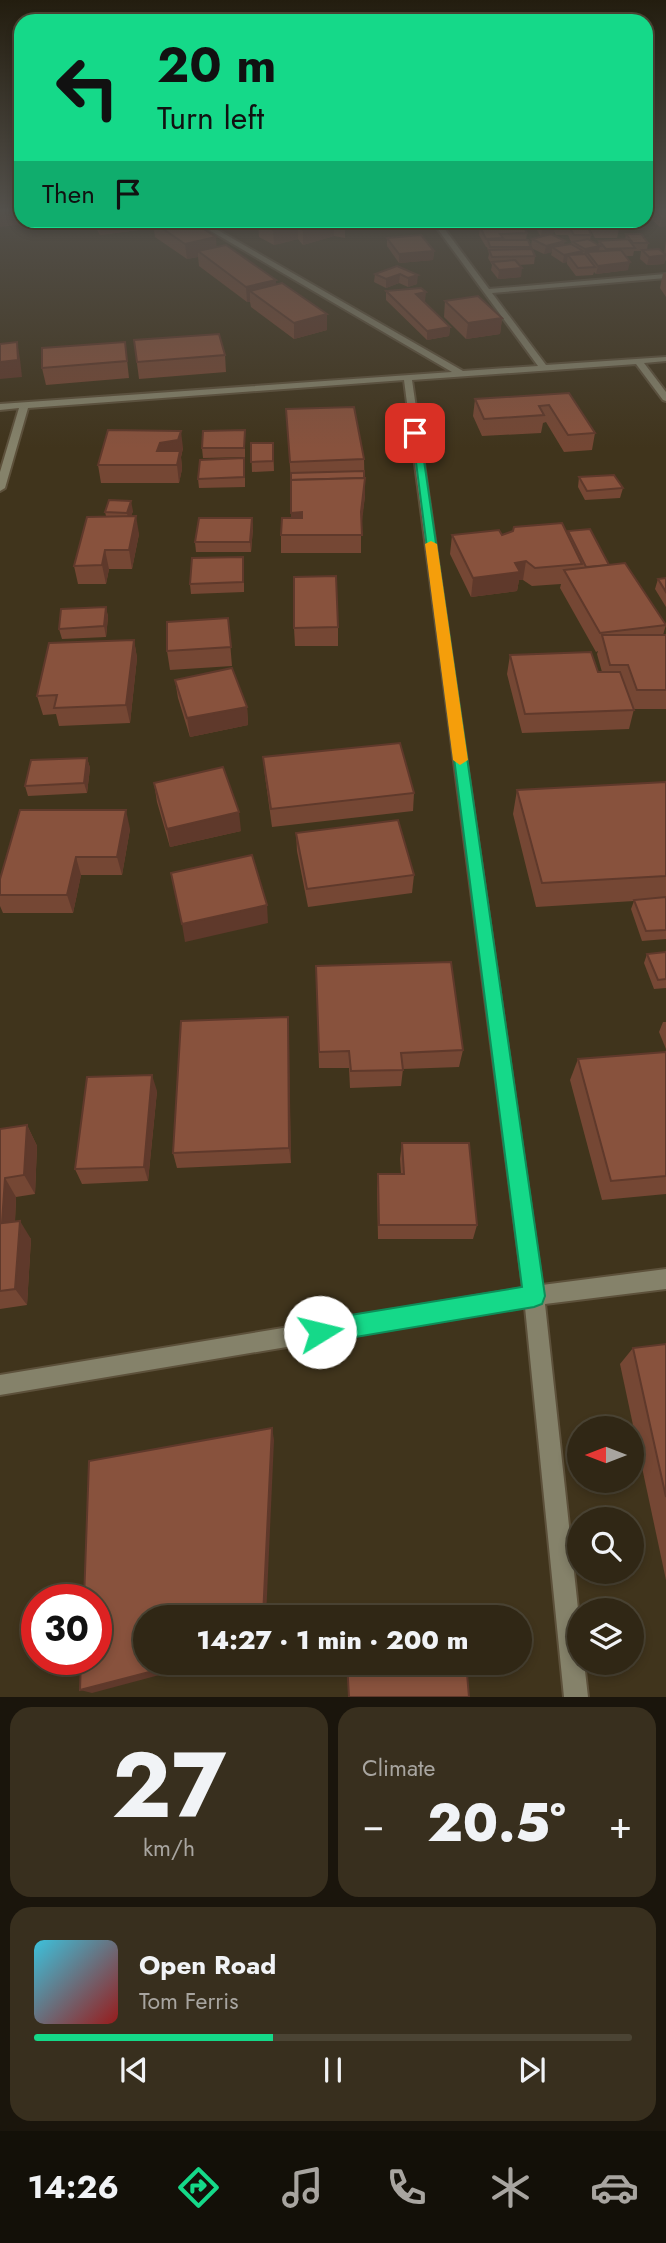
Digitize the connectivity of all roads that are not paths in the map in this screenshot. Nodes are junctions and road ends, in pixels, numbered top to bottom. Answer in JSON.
{"nodes":[{"id":1,"x":315,"y":289,"type":"edge"},
{"id":2,"x":509,"y":289,"type":"edge"},
{"id":3,"x":487,"y":291,"type":"joint"},
{"id":4,"x":666,"y":359,"type":"edge"},
{"id":5,"x":638,"y":361,"type":"junction"},
{"id":6,"x":544,"y":368,"type":"junction"},
{"id":7,"x":460,"y":373,"type":"junction"},
{"id":8,"x":408,"y":379,"type":"junction"},
{"id":9,"x":666,"y":398,"type":"edge"},
{"id":10,"x":25,"y":404,"type":"junction"},
{"id":11,"x":0,"y":407,"type":"edge"},
{"id":12,"x":0,"y":488,"type":"edge"},
{"id":13,"x":666,"y":1279,"type":"edge"},
{"id":14,"x":534,"y":1296,"type":"junction"},
{"id":15,"x":0,"y":1385,"type":"edge"},
{"id":16,"x":576,"y":1697,"type":"edge"}],
"edges":[{"from":1,"to":7,"type":"street"},
{"from":2,"to":3,"type":"street"},
{"from":3,"to":6,"type":"street"},
{"from":4,"to":5,"type":"street"},
{"from":5,"to":6,"type":"street"},
{"from":5,"to":9,"type":"street"},
{"from":6,"to":7,"type":"street"},
{"from":7,"to":8,"type":"street"},
{"from":8,"to":10,"type":"street"},
{"from":8,"to":14,"type":"street"},
{"from":10,"to":11,"type":"street"},
{"from":10,"to":12,"type":"street"},
{"from":13,"to":14,"type":"street"},
{"from":14,"to":15,"type":"street"},
{"from":14,"to":16,"type":"street"}]}
